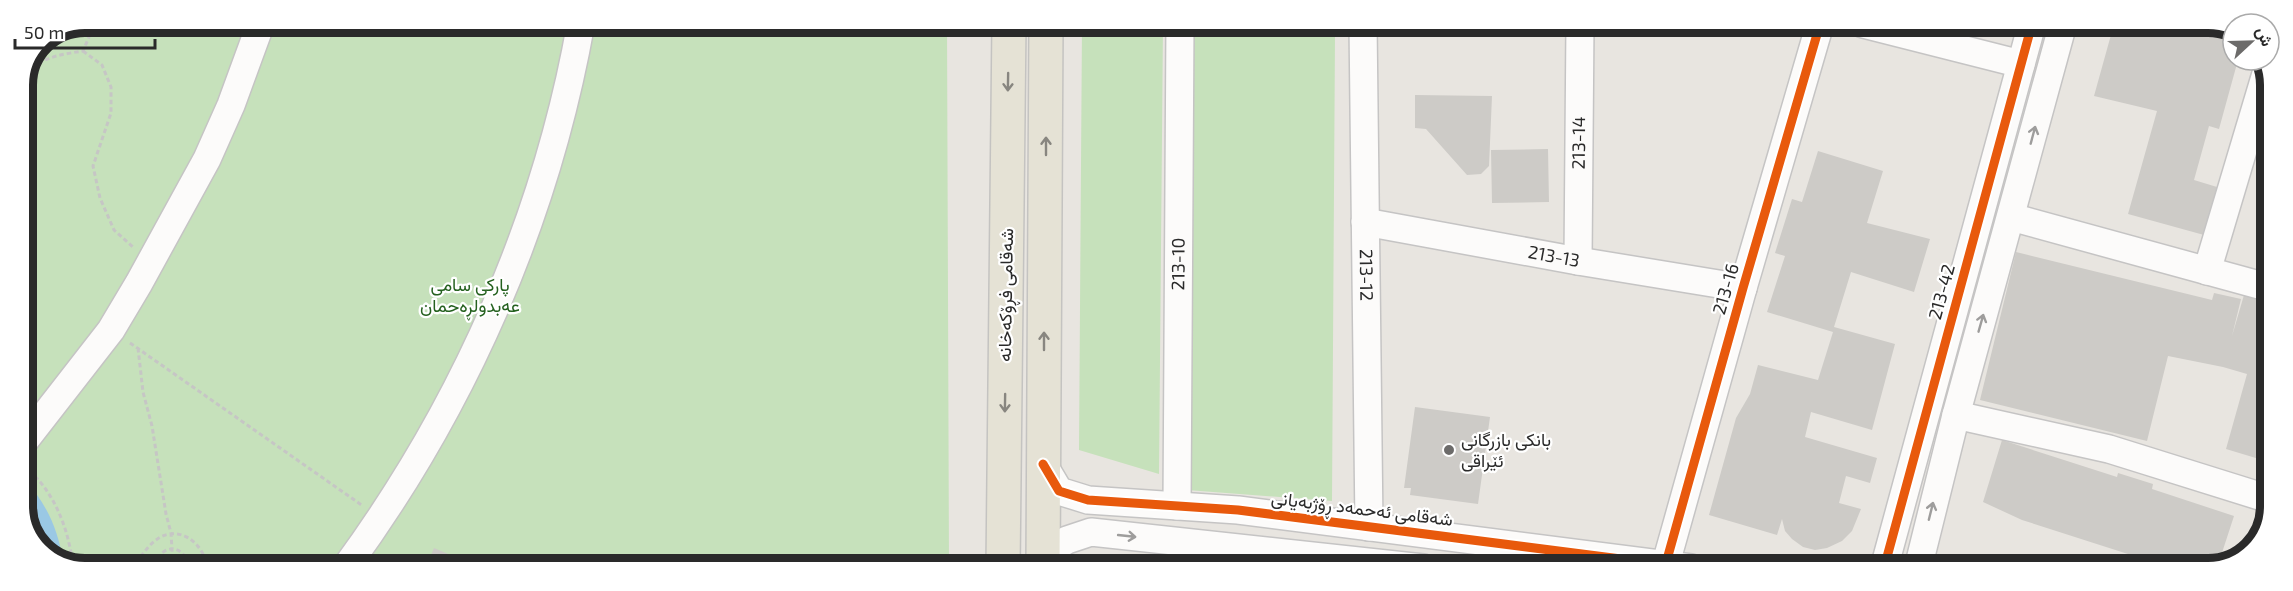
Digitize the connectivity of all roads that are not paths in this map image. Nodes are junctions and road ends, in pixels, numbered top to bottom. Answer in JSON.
{"nodes":[{"id":1,"x":257,"y":33,"type":"edge"},
{"id":2,"x":580,"y":33,"type":"edge"},
{"id":3,"x":1009,"y":33,"type":"edge"},
{"id":4,"x":1046,"y":33,"type":"edge"},
{"id":5,"x":1180,"y":33,"type":"edge"},
{"id":6,"x":1363,"y":33,"type":"edge"},
{"id":7,"x":1580,"y":33,"type":"edge"},
{"id":8,"x":1817,"y":33,"type":"edge"},
{"id":9,"x":1899,"y":33,"type":"edge"},
{"id":10,"x":2030,"y":33,"type":"edge"},
{"id":11,"x":2061,"y":33,"type":"edge"},
{"id":12,"x":2021,"y":64,"type":"junction"},
{"id":13,"x":2260,"y":93,"type":"edge"},
{"id":14,"x":2011,"y":217,"type":"junction"},
{"id":15,"x":1365,"y":222,"type":"junction"},
{"id":16,"x":1578,"y":261,"type":"junction"},
{"id":17,"x":2207,"y":271,"type":"junction"},
{"id":18,"x":2260,"y":285,"type":"edge"},
{"id":19,"x":1743,"y":288,"type":"junction"},
{"id":20,"x":1956,"y":415,"type":"junction"},
{"id":21,"x":33,"y":430,"type":"edge"},
{"id":22,"x":1044,"y":464,"type":"junction"},
{"id":23,"x":2260,"y":496,"type":"edge"},
{"id":24,"x":1082,"y":498,"type":"junction"},
{"id":25,"x":1177,"y":506,"type":"junction"},
{"id":26,"x":1369,"y":527,"type":"junction"},
{"id":27,"x":1081,"y":534,"type":"junction"},
{"id":28,"x":1228,"y":557,"type":"edge"},
{"id":29,"x":353,"y":558,"type":"edge"},
{"id":30,"x":1003,"y":558,"type":"edge"},
{"id":31,"x":1043,"y":558,"type":"edge"},
{"id":32,"x":1047,"y":558,"type":"edge"},
{"id":33,"x":1246,"y":558,"type":"edge"},
{"id":34,"x":1530,"y":558,"type":"edge"},
{"id":35,"x":1681,"y":558,"type":"edge"},
{"id":36,"x":1887,"y":558,"type":"edge"},
{"id":37,"x":1920,"y":558,"type":"edge"}],
"edges":[{"from":1,"to":21,"type":"street"},
{"from":2,"to":29,"type":"street"},
{"from":3,"to":30,"type":"main road","name":"شەقامی فڕۆکەخانە","one_way":true},
{"from":22,"to":4,"type":"main road","one_way":true},
{"from":5,"to":25,"type":"street","name":"213-10"},
{"from":6,"to":15,"type":"street","name":"213-12"},
{"from":7,"to":16,"type":"street","name":"213-14"},
{"from":8,"to":19,"type":"street","name":"213-16"},
{"from":9,"to":12,"type":"street"},
{"from":10,"to":12,"type":"street","name":"213-42"},
{"from":14,"to":11,"type":"street","one_way":true},
{"from":12,"to":36,"type":"street","name":"213-42"},
{"from":13,"to":17,"type":"street"},
{"from":14,"to":17,"type":"street"},
{"from":20,"to":14,"type":"street","one_way":true},
{"from":15,"to":16,"type":"street","name":"213-13"},
{"from":15,"to":26,"type":"street","name":"213-12"},
{"from":16,"to":19,"type":"street","name":"213-13"},
{"from":17,"to":18,"type":"street"},
{"from":19,"to":35,"type":"street","name":"213-16"},
{"from":20,"to":23,"type":"street"},
{"from":37,"to":20,"type":"street","one_way":true},
{"from":22,"to":24,"type":"street","name":"شەقامی ئەحمەد ڕۆژبەیانی"},
{"from":22,"to":31,"type":"main road"},
{"from":24,"to":25,"type":"street","name":"شەقامی ئەحمەد ڕۆژبەیانی"},
{"from":24,"to":27,"type":"street"},
{"from":25,"to":26,"type":"street","name":"شەقامی ئەحمەد ڕۆژبەیانی"},
{"from":26,"to":34,"type":"street","name":"شەقامی ئەحمەد ڕۆژبەیانی"},
{"from":27,"to":28,"type":"street","one_way":true},
{"from":27,"to":32,"type":"street"},
{"from":28,"to":33,"type":"street"}]}
